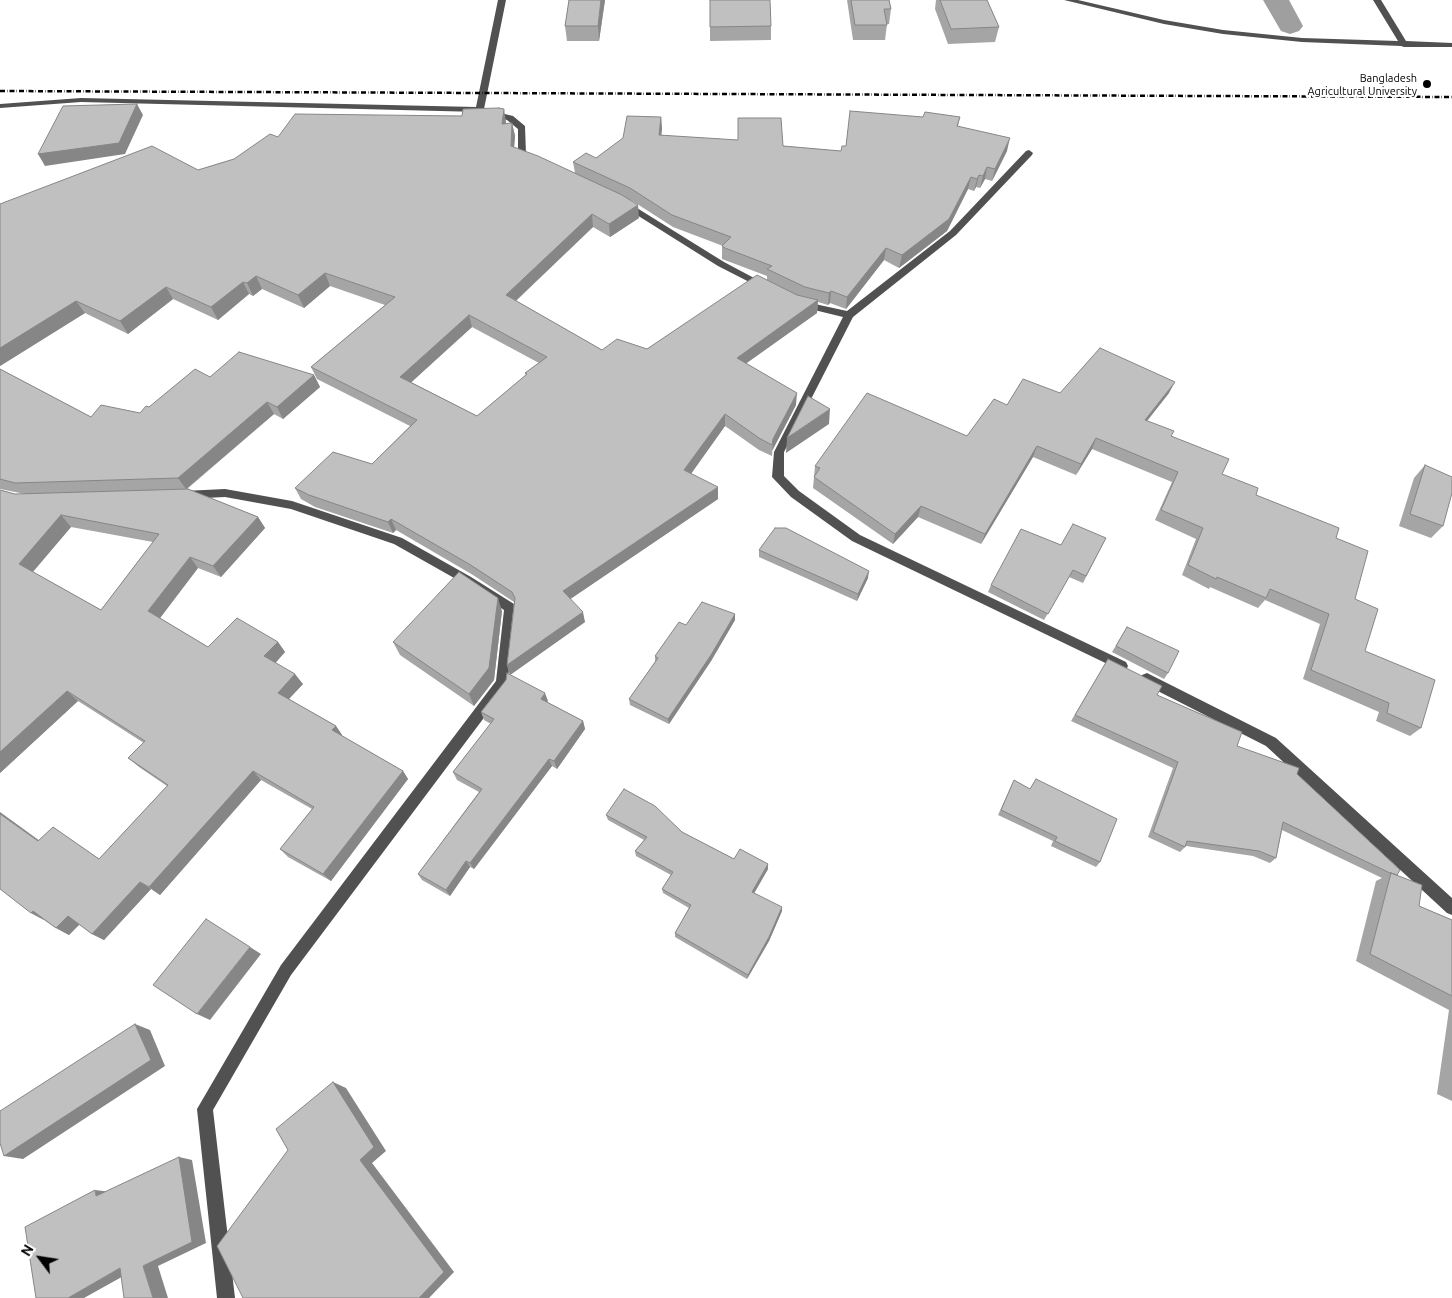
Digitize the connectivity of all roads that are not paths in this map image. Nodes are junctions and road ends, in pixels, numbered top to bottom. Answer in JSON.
{"nodes":[{"id":1,"x":502,"y":0,"type":"edge"},
{"id":2,"x":1068,"y":0,"type":"edge"},
{"id":3,"x":1377,"y":0,"type":"edge"},
{"id":4,"x":1404,"y":45,"type":"junction"},
{"id":5,"x":1452,"y":45,"type":"edge"},
{"id":6,"x":0,"y":106,"type":"edge"},
{"id":7,"x":480,"y":110,"type":"junction"},
{"id":8,"x":1029,"y":153,"type":"dead end"},
{"id":9,"x":547,"y":168,"type":"edge"},
{"id":10,"x":610,"y":196,"type":"edge"},
{"id":11,"x":774,"y":291,"type":"edge"},
{"id":12,"x":792,"y":300,"type":"edge"},
{"id":13,"x":849,"y":315,"type":"junction"},
{"id":14,"x":168,"y":496,"type":"edge"},
{"id":15,"x":1452,"y":908,"type":"edge"},
{"id":16,"x":226,"y":1298,"type":"edge"}],
"edges":[{"from":1,"to":7,"type":"street"},
{"from":2,"to":4,"type":"street"},
{"from":3,"to":4,"type":"street"},
{"from":4,"to":5,"type":"street"},
{"from":6,"to":7,"type":"street"},
{"from":7,"to":9,"type":"street"},
{"from":8,"to":13,"type":"street"},
{"from":10,"to":11,"type":"street"},
{"from":12,"to":13,"type":"street"},
{"from":13,"to":15,"type":"street"},
{"from":14,"to":16,"type":"street"}]}
